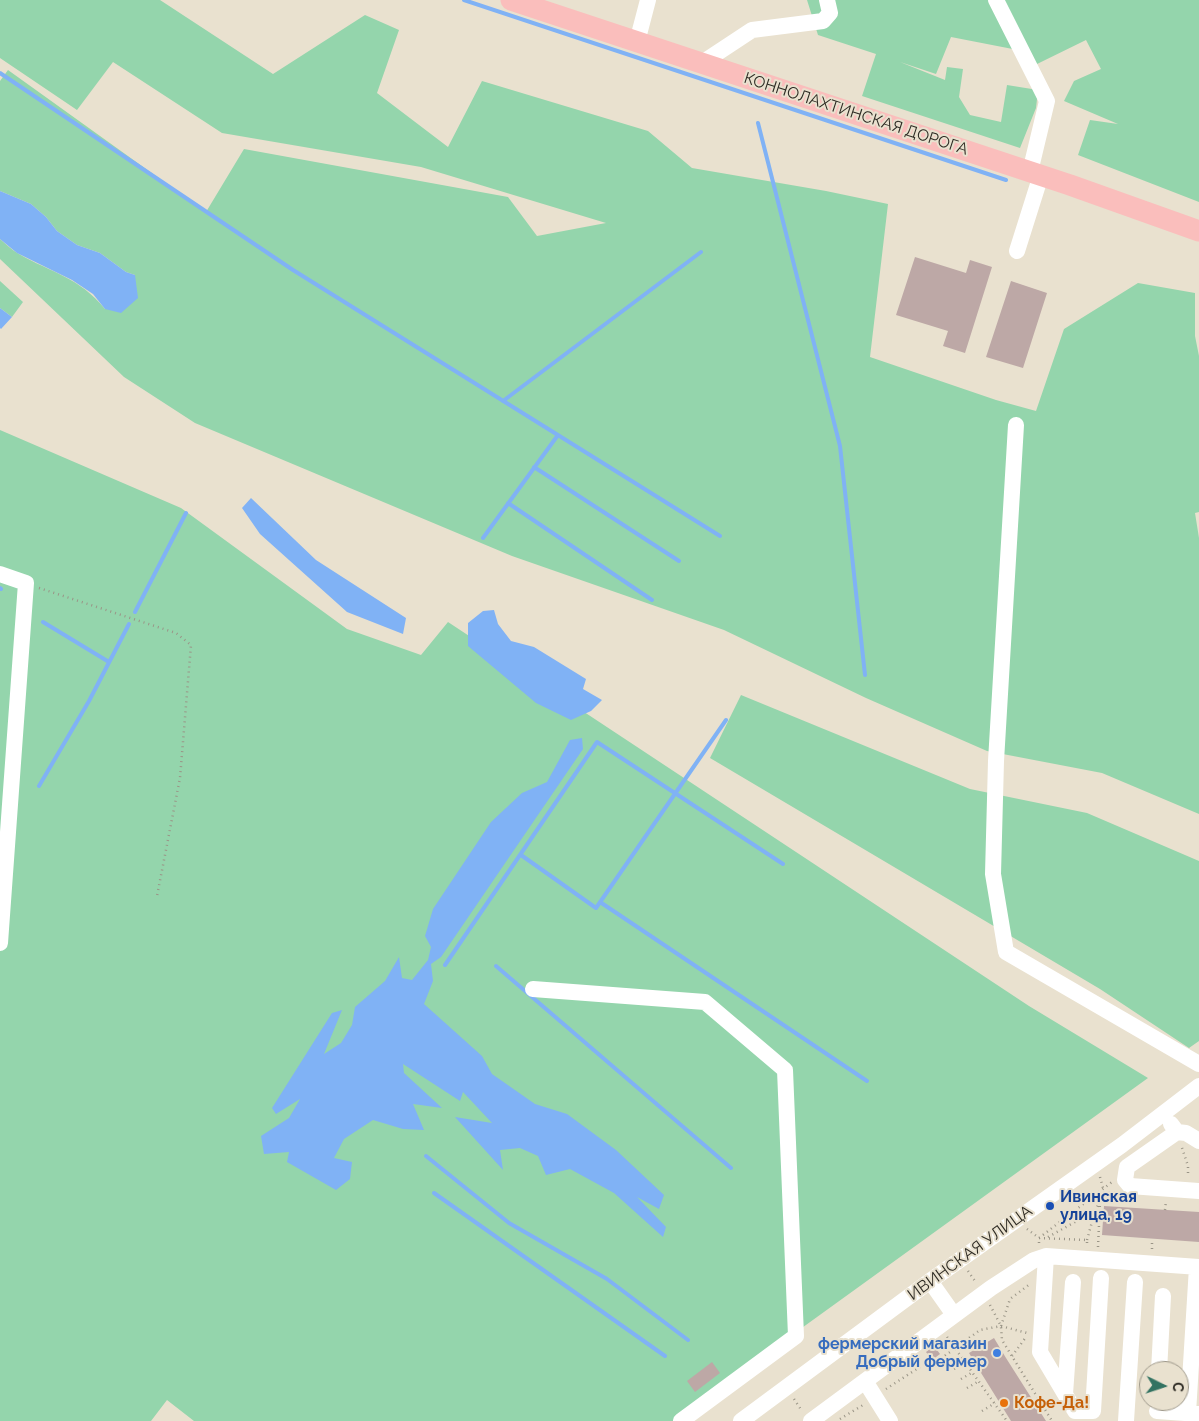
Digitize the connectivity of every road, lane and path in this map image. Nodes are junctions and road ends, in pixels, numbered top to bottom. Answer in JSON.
{"nodes":[{"id":1,"x":511,"y":0,"type":"edge"},
{"id":2,"x":648,"y":0,"type":"edge"},
{"id":3,"x":827,"y":0,"type":"edge"},
{"id":4,"x":996,"y":0,"type":"edge"},
{"id":5,"x":637,"y":42,"type":"junction"},
{"id":6,"x":702,"y":63,"type":"junction"},
{"id":7,"x":1036,"y":174,"type":"junction"},
{"id":8,"x":1199,"y":231,"type":"edge"},
{"id":9,"x":1017,"y":251,"type":"dead end"},
{"id":10,"x":1016,"y":425,"type":"dead end"},
{"id":11,"x":0,"y":574,"type":"edge"},
{"id":12,"x":26,"y":584,"type":"junction"},
{"id":13,"x":157,"y":896,"type":"dead end"},
{"id":14,"x":0,"y":943,"type":"edge"},
{"id":15,"x":533,"y":989,"type":"dead end"},
{"id":16,"x":1199,"y":1064,"type":"edge"},
{"id":17,"x":1199,"y":1086,"type":"edge"},
{"id":18,"x":1164,"y":1113,"type":"junction"},
{"id":19,"x":1176,"y":1132,"type":"junction"},
{"id":20,"x":1199,"y":1141,"type":"edge"},
{"id":21,"x":1098,"y":1171,"type":"dead end"},
{"id":22,"x":1126,"y":1173,"type":"junction"},
{"id":23,"x":1194,"y":1190,"type":"edge"},
{"id":24,"x":1104,"y":1191,"type":"junction"},
{"id":25,"x":1122,"y":1194,"type":"dead end"},
{"id":26,"x":1100,"y":1201,"type":"junction"},
{"id":27,"x":1095,"y":1211,"type":"junction"},
{"id":28,"x":1024,"y":1225,"type":"dead end"},
{"id":29,"x":1047,"y":1238,"type":"dead end"},
{"id":30,"x":1152,"y":1239,"type":"dead end"},
{"id":31,"x":1087,"y":1240,"type":"dead end"},
{"id":32,"x":1098,"y":1251,"type":"dead end"},
{"id":33,"x":1151,"y":1254,"type":"dead end"},
{"id":34,"x":1046,"y":1256,"type":"junction"},
{"id":35,"x":1198,"y":1267,"type":"edge"},
{"id":36,"x":1102,"y":1278,"type":"dead end"},
{"id":37,"x":930,"y":1281,"type":"junction"},
{"id":38,"x":1033,"y":1282,"type":"dead end"},
{"id":39,"x":1072,"y":1282,"type":"dead end"},
{"id":40,"x":1136,"y":1282,"type":"dead end"},
{"id":41,"x":1163,"y":1296,"type":"dead end"},
{"id":42,"x":954,"y":1314,"type":"junction"},
{"id":43,"x":1196,"y":1323,"type":"edge"},
{"id":44,"x":940,"y":1326,"type":"junction"},
{"id":45,"x":1001,"y":1326,"type":"junction"},
{"id":46,"x":956,"y":1348,"type":"junction"},
{"id":47,"x":1012,"y":1356,"type":"junction"},
{"id":48,"x":965,"y":1361,"type":"junction"},
{"id":49,"x":1160,"y":1361,"type":"edge"},
{"id":50,"x":954,"y":1369,"type":"dead end"},
{"id":51,"x":973,"y":1372,"type":"junction"},
{"id":52,"x":961,"y":1379,"type":"dead end"},
{"id":53,"x":865,"y":1381,"type":"junction"},
{"id":54,"x":979,"y":1381,"type":"junction"},
{"id":55,"x":967,"y":1388,"type":"dead end"},
{"id":56,"x":1065,"y":1394,"type":"junction"},
{"id":57,"x":874,"y":1396,"type":"junction"},
{"id":58,"x":995,"y":1403,"type":"junction"},
{"id":59,"x":982,"y":1411,"type":"dead end"},
{"id":60,"x":1157,"y":1411,"type":"edge"},
{"id":61,"x":1194,"y":1413,"type":"edge"},
{"id":62,"x":1006,"y":1420,"type":"edge"},
{"id":63,"x":681,"y":1421,"type":"edge"},
{"id":64,"x":741,"y":1421,"type":"edge"},
{"id":65,"x":811,"y":1421,"type":"edge"},
{"id":66,"x":837,"y":1421,"type":"edge"},
{"id":67,"x":890,"y":1421,"type":"edge"},
{"id":68,"x":1052,"y":1421,"type":"edge"},
{"id":69,"x":1126,"y":1421,"type":"edge"}],
"edges":[{"from":1,"to":5,"type":"main road","name":"КОННОЛАХТИНСКАЯ ДОРОГА"},
{"from":2,"to":5,"type":"street"},
{"from":3,"to":6,"type":"street"},
{"from":4,"to":7,"type":"street"},
{"from":5,"to":6,"type":"main road","name":"КОННОЛАХТИНСКАЯ ДОРОГА"},
{"from":6,"to":7,"type":"main road","name":"КОННОЛАХТИНСКАЯ ДОРОГА"},
{"from":7,"to":8,"type":"main road","name":"КОННОЛАХТИНСКАЯ ДОРОГА"},
{"from":7,"to":9,"type":"street"},
{"from":10,"to":16,"type":"street"},
{"from":11,"to":12,"type":"street"},
{"from":12,"to":13,"type":"path"},
{"from":12,"to":14,"type":"street"},
{"from":15,"to":63,"type":"street"},
{"from":17,"to":18,"type":"street","name":"ИВИНСКАЯ УЛИЦА"},
{"from":18,"to":19,"type":"street"},
{"from":18,"to":37,"type":"street","name":"ИВИНСКАЯ УЛИЦА"},
{"from":19,"to":20,"type":"street"},
{"from":19,"to":22,"type":"street"},
{"from":19,"to":23,"type":"path"},
{"from":21,"to":24,"type":"path"},
{"from":22,"to":23,"type":"street"},
{"from":22,"to":24,"type":"path"},
{"from":24,"to":25,"type":"path"},
{"from":24,"to":26,"type":"path"},
{"from":24,"to":28,"type":"path"},
{"from":26,"to":27,"type":"path"},
{"from":26,"to":32,"type":"path"},
{"from":27,"to":29,"type":"path"},
{"from":27,"to":31,"type":"path"},
{"from":30,"to":33,"type":"path"},
{"from":34,"to":35,"type":"street"},
{"from":34,"to":42,"type":"street"},
{"from":34,"to":56,"type":"street"},
{"from":35,"to":43,"type":"street"},
{"from":36,"to":56,"type":"street"},
{"from":37,"to":42,"type":"street"},
{"from":37,"to":64,"type":"street","name":"ИВИНСКАЯ УЛИЦА"},
{"from":38,"to":45,"type":"path"},
{"from":39,"to":56,"type":"street"},
{"from":40,"to":69,"type":"street"},
{"from":41,"to":49,"type":"street"},
{"from":42,"to":44,"type":"street"},
{"from":43,"to":61,"type":"street"},
{"from":44,"to":46,"type":"path"},
{"from":44,"to":53,"type":"street"},
{"from":45,"to":46,"type":"path"},
{"from":45,"to":47,"type":"path"},
{"from":45,"to":47,"type":"path"},
{"from":46,"to":48,"type":"path"},
{"from":46,"to":57,"type":"path"},
{"from":47,"to":68,"type":"path"},
{"from":48,"to":50,"type":"path"},
{"from":48,"to":51,"type":"path"},
{"from":51,"to":52,"type":"path"},
{"from":51,"to":54,"type":"path"},
{"from":53,"to":57,"type":"street"},
{"from":53,"to":65,"type":"street"},
{"from":54,"to":55,"type":"path"},
{"from":54,"to":58,"type":"path"},
{"from":57,"to":66,"type":"path"},
{"from":57,"to":67,"type":"street"},
{"from":58,"to":59,"type":"path"},
{"from":58,"to":62,"type":"path"},
{"from":60,"to":61,"type":"street"}]}
